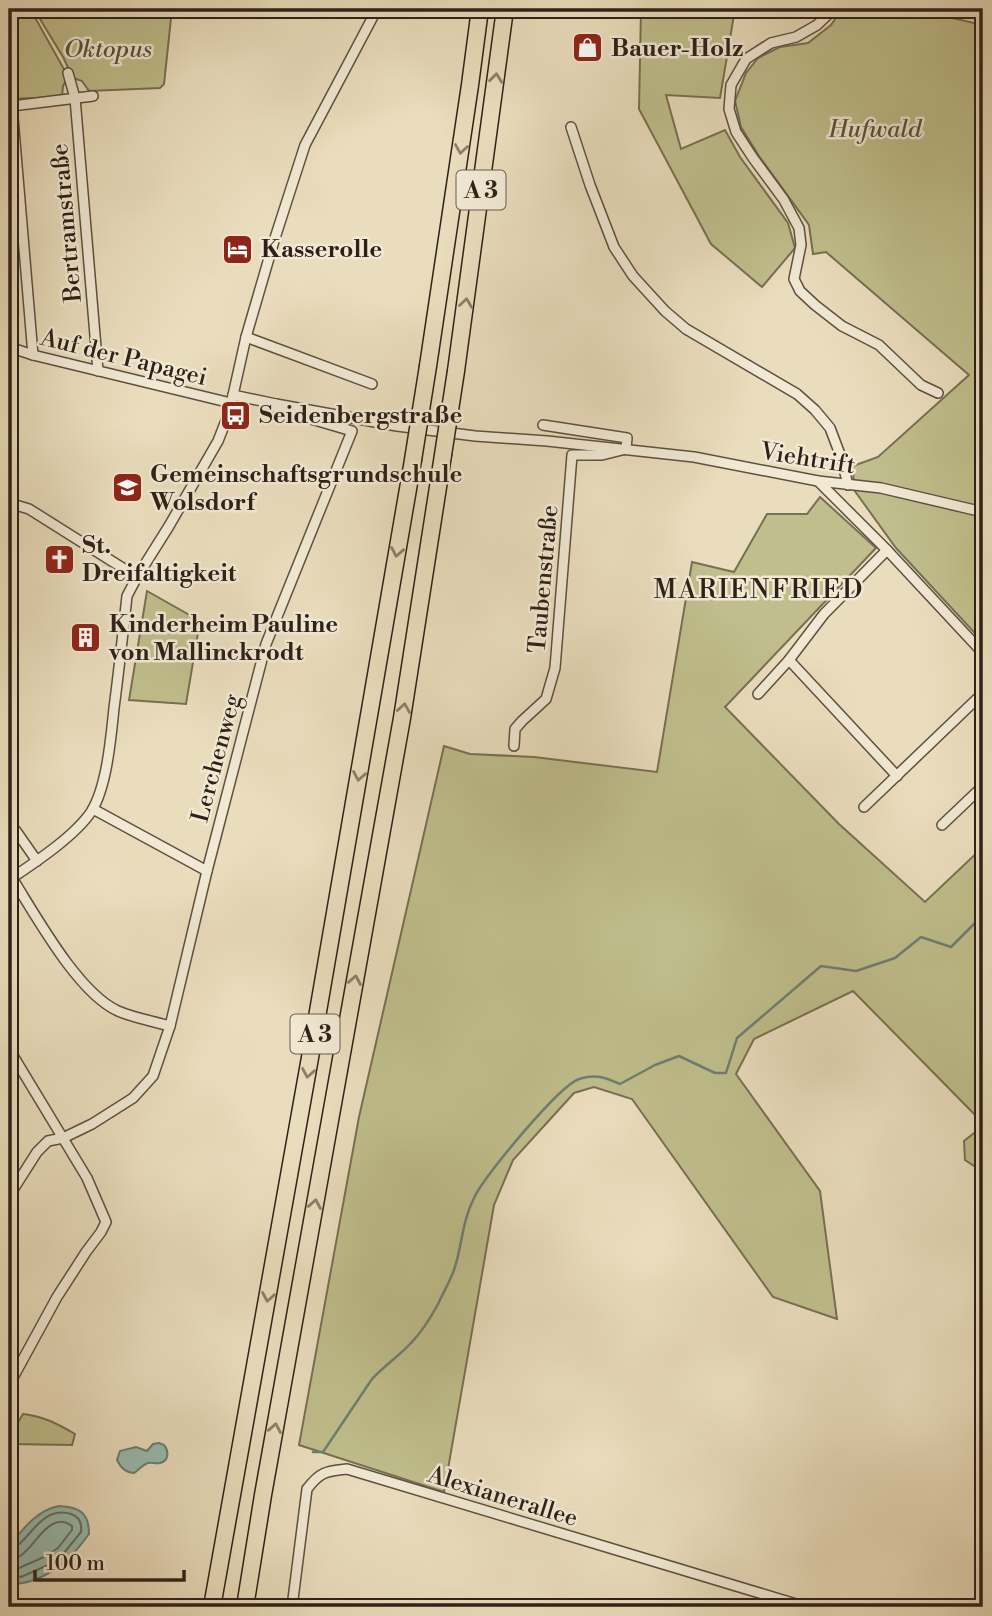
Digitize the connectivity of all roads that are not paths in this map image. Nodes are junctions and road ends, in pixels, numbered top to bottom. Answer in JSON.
{"nodes":[{"id":1,"x":377,"y":9,"type":"edge"},
{"id":2,"x":480,"y":9,"type":"edge"},
{"id":3,"x":505,"y":9,"type":"edge"},
{"id":4,"x":834,"y":9,"type":"edge"},
{"id":5,"x":68,"y":73,"type":"dead end"},
{"id":6,"x":93,"y":96,"type":"dead end"},
{"id":7,"x":75,"y":98,"type":"junction"},
{"id":8,"x":571,"y":127,"type":"dead end"},
{"id":9,"x":246,"y":337,"type":"junction"},
{"id":10,"x":9,"y":347,"type":"edge"},
{"id":11,"x":33,"y":355,"type":"junction"},
{"id":12,"x":98,"y":371,"type":"junction"},
{"id":13,"x":372,"y":384,"type":"dead end"},
{"id":14,"x":938,"y":393,"type":"dead end"},
{"id":15,"x":232,"y":399,"type":"junction"},
{"id":16,"x":276,"y":404,"type":"junction"},
{"id":17,"x":543,"y":425,"type":"dead end"},
{"id":18,"x":397,"y":426,"type":"joint"},
{"id":19,"x":626,"y":449,"type":"junction"},
{"id":20,"x":818,"y":481,"type":"junction"},
{"id":21,"x":848,"y":485,"type":"junction"},
{"id":22,"x":9,"y":503,"type":"edge"},
{"id":23,"x":983,"y":512,"type":"edge"},
{"id":24,"x":887,"y":550,"type":"junction"},
{"id":25,"x":137,"y":577,"type":"junction"},
{"id":26,"x":983,"y":653,"type":"edge"},
{"id":27,"x":789,"y":660,"type":"junction"},
{"id":28,"x":983,"y":693,"type":"edge"},
{"id":29,"x":758,"y":694,"type":"dead end"},
{"id":30,"x":513,"y":746,"type":"dead end"},
{"id":31,"x":897,"y":776,"type":"junction"},
{"id":32,"x":983,"y":786,"type":"edge"},
{"id":33,"x":864,"y":807,"type":"dead end"},
{"id":34,"x":93,"y":809,"type":"junction"},
{"id":35,"x":9,"y":824,"type":"edge"},
{"id":36,"x":942,"y":825,"type":"dead end"},
{"id":37,"x":37,"y":861,"type":"junction"},
{"id":38,"x":206,"y":872,"type":"junction"},
{"id":39,"x":11,"y":879,"type":"edge"},
{"id":40,"x":170,"y":1026,"type":"junction"},
{"id":41,"x":9,"y":1049,"type":"edge"},
{"id":42,"x":63,"y":1138,"type":"junction"},
{"id":43,"x":9,"y":1196,"type":"edge"},
{"id":44,"x":9,"y":1385,"type":"edge"},
{"id":45,"x":212,"y":1607,"type":"edge"},
{"id":46,"x":245,"y":1607,"type":"edge"},
{"id":47,"x":292,"y":1607,"type":"edge"},
{"id":48,"x":806,"y":1607,"type":"edge"}],
"edges":[{"from":1,"to":9,"type":"street"},
{"from":2,"to":45,"type":"highway","number":"A 3","one_way":true,"bridge":true},
{"from":46,"to":3,"type":"highway","number":"A 3","one_way":true,"bridge":true},
{"from":4,"to":14,"type":"street"},
{"from":5,"to":7,"type":"street","name":"Bertramstraße"},
{"from":6,"to":7,"type":"street"},
{"from":7,"to":11,"type":"street"},
{"from":7,"to":12,"type":"street","name":"Bertramstraße"},
{"from":8,"to":21,"type":"street"},
{"from":9,"to":13,"type":"street"},
{"from":9,"to":15,"type":"street"},
{"from":10,"to":11,"type":"street","name":"Auf der Papagei"},
{"from":11,"to":12,"type":"street","name":"Auf der Papagei"},
{"from":12,"to":15,"type":"street","name":"Auf der Papagei"},
{"from":15,"to":16,"type":"street","name":"Auf der Papagei"},
{"from":15,"to":25,"type":"street"},
{"from":16,"to":18,"type":"street","name":"Auf der Papagei"},
{"from":16,"to":38,"type":"street","name":"Lerchenweg"},
{"from":17,"to":19,"type":"street","name":"Viehtrift"},
{"from":18,"to":19,"type":"street","name":"Viehtrift"},
{"from":19,"to":20,"type":"street","name":"Viehtrift"},
{"from":19,"to":30,"type":"street","name":"Taubenstraße"},
{"from":20,"to":21,"type":"street","name":"Viehtrift"},
{"from":20,"to":24,"type":"street"},
{"from":21,"to":23,"type":"street","name":"Viehtrift"},
{"from":22,"to":25,"type":"street"},
{"from":24,"to":26,"type":"street"},
{"from":24,"to":27,"type":"street"},
{"from":25,"to":34,"type":"street"},
{"from":27,"to":29,"type":"street"},
{"from":27,"to":31,"type":"street"},
{"from":28,"to":31,"type":"street"},
{"from":31,"to":33,"type":"street"},
{"from":32,"to":36,"type":"street"},
{"from":34,"to":37,"type":"street"},
{"from":34,"to":38,"type":"street"},
{"from":35,"to":37,"type":"street"},
{"from":37,"to":39,"type":"street"},
{"from":38,"to":40,"type":"street","name":"Lerchenweg"},
{"from":39,"to":40,"type":"street"},
{"from":40,"to":42,"type":"street","name":"Lerchenweg"},
{"from":41,"to":42,"type":"street"},
{"from":42,"to":43,"type":"street","name":"Lerchenweg"},
{"from":42,"to":44,"type":"street"},
{"from":47,"to":48,"type":"street","name":"Alexianerallee"}]}
